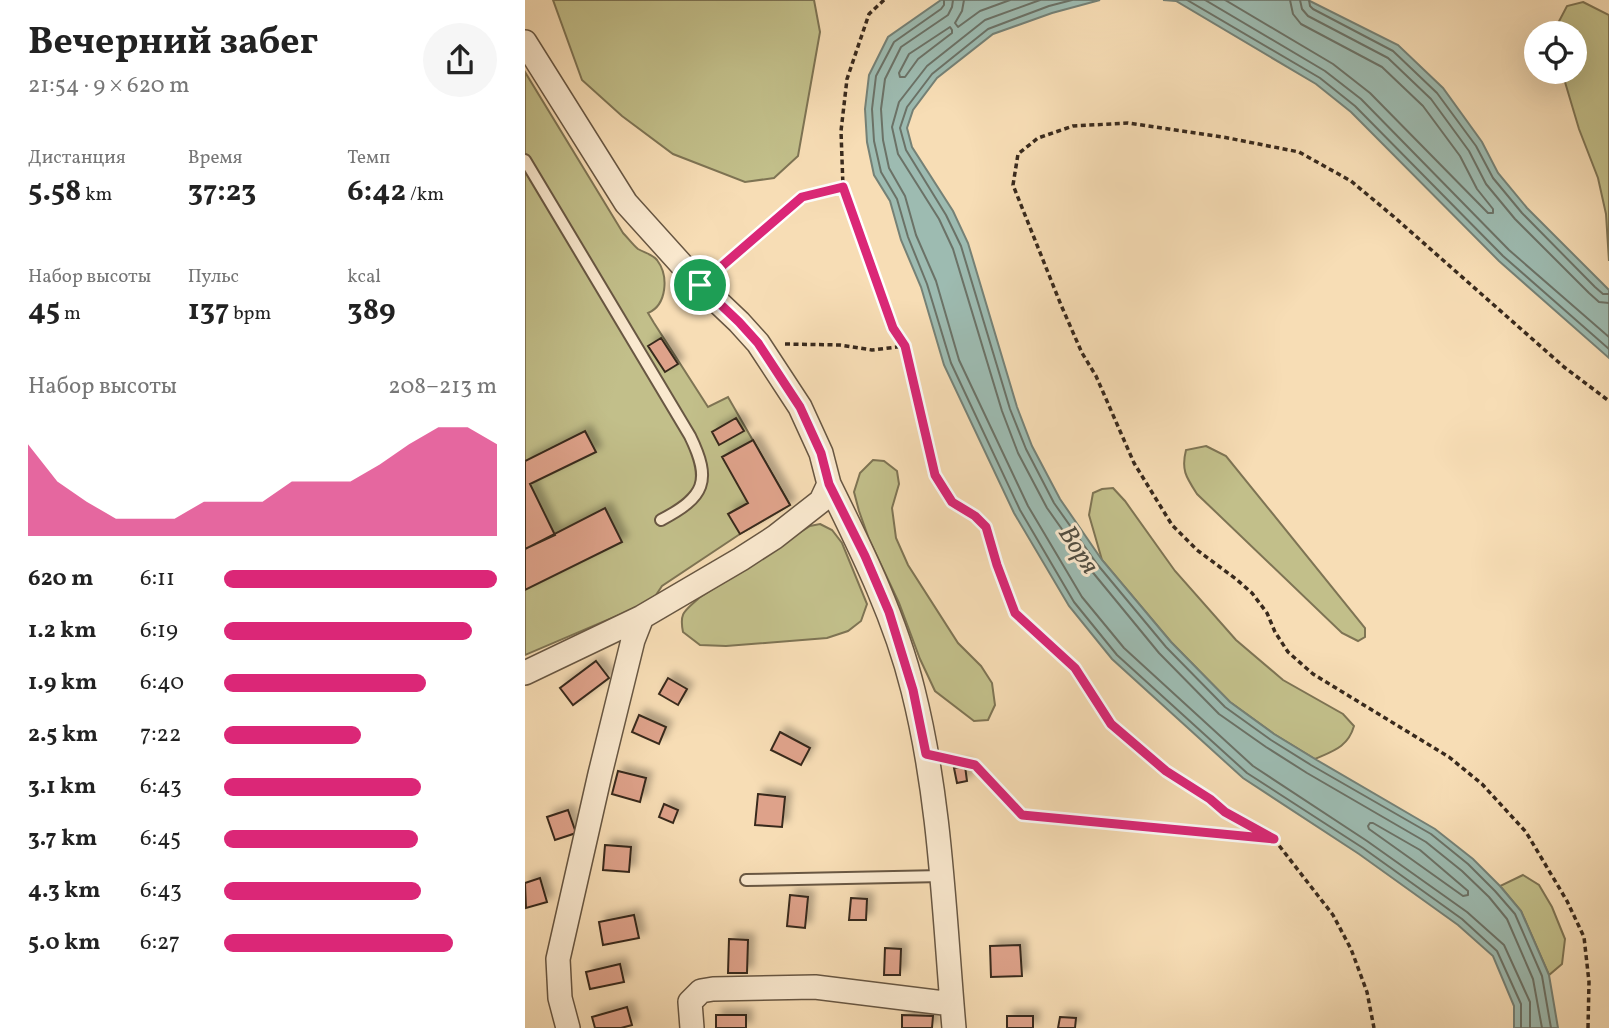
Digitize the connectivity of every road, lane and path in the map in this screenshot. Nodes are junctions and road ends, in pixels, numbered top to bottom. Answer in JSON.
{"nodes":[{"id":1,"x":884,"y":0,"type":"edge"},
{"id":2,"x":525,"y":42,"type":"edge"},
{"id":3,"x":525,"y":160,"type":"edge"},
{"id":4,"x":843,"y":187,"type":"junction"},
{"id":5,"x":700,"y":285,"type":"junction"},
{"id":6,"x":758,"y":343,"type":"junction"},
{"id":7,"x":905,"y":346,"type":"junction"},
{"id":8,"x":1609,"y":401,"type":"edge"},
{"id":9,"x":829,"y":484,"type":"junction"},
{"id":10,"x":661,"y":520,"type":"dead end"},
{"id":11,"x":642,"y":617,"type":"junction"},
{"id":12,"x":525,"y":673,"type":"edge"},
{"id":13,"x":926,"y":754,"type":"junction"},
{"id":14,"x":1274,"y":839,"type":"junction"},
{"id":15,"x":942,"y":876,"type":"junction"},
{"id":16,"x":746,"y":880,"type":"dead end"},
{"id":17,"x":952,"y":1004,"type":"junction"},
{"id":18,"x":568,"y":1028,"type":"edge"},
{"id":19,"x":692,"y":1028,"type":"edge"},
{"id":20,"x":954,"y":1028,"type":"edge"},
{"id":21,"x":1374,"y":1028,"type":"edge"},
{"id":22,"x":1588,"y":1028,"type":"edge"}],
"edges":[{"from":1,"to":4,"type":"path"},
{"from":2,"to":5,"type":"street"},
{"from":3,"to":10,"type":"lane"},
{"from":4,"to":5,"type":"path"},
{"from":4,"to":7,"type":"path"},
{"from":5,"to":6,"type":"street"},
{"from":6,"to":7,"type":"path"},
{"from":6,"to":9,"type":"street"},
{"from":7,"to":14,"type":"path"},
{"from":8,"to":22,"type":"path"},
{"from":9,"to":11,"type":"street"},
{"from":9,"to":13,"type":"street"},
{"from":11,"to":12,"type":"street"},
{"from":11,"to":18,"type":"street"},
{"from":13,"to":14,"type":"path"},
{"from":13,"to":15,"type":"street"},
{"from":14,"to":21,"type":"path"},
{"from":15,"to":16,"type":"lane"},
{"from":15,"to":17,"type":"street"},
{"from":17,"to":19,"type":"street"},
{"from":17,"to":20,"type":"street"}]}
